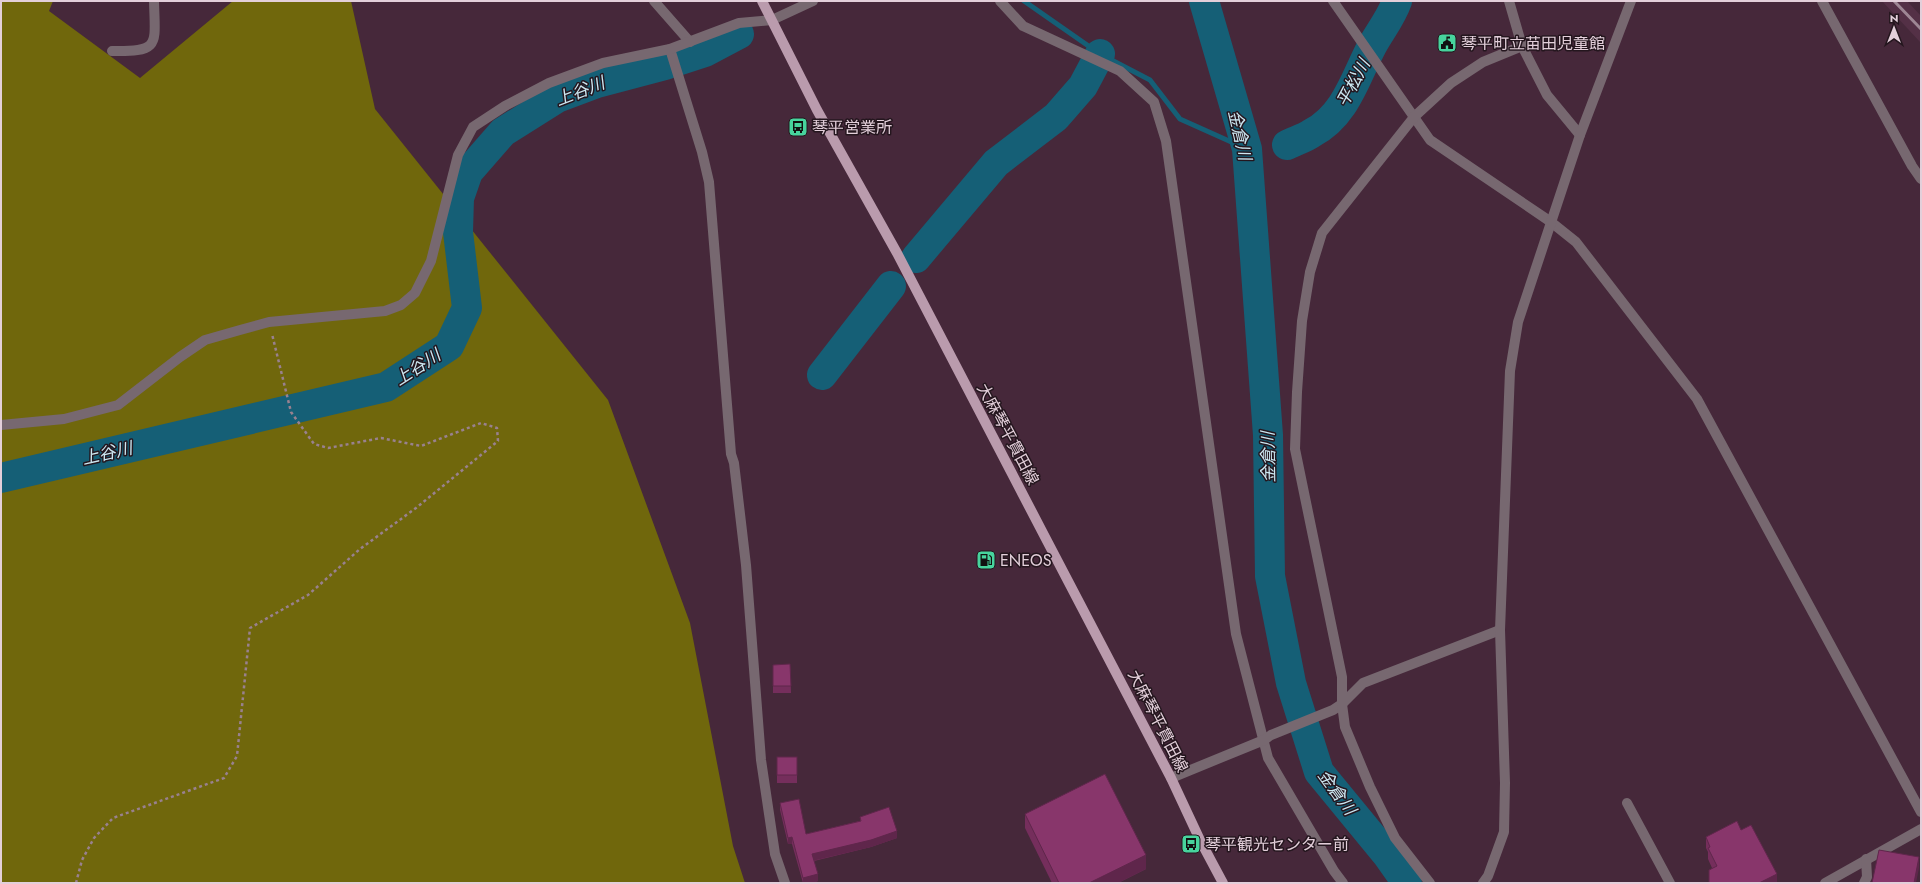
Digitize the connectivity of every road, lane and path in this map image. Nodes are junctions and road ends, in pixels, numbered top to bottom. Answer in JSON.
{"nodes":[{"id":1,"x":154,"y":1,"type":"edge"},
{"id":2,"x":654,"y":1,"type":"edge"},
{"id":3,"x":762,"y":1,"type":"edge"},
{"id":4,"x":813,"y":1,"type":"edge"},
{"id":5,"x":1000,"y":1,"type":"edge"},
{"id":6,"x":1332,"y":1,"type":"edge"},
{"id":7,"x":1509,"y":1,"type":"edge"},
{"id":8,"x":1631,"y":1,"type":"edge"},
{"id":9,"x":1822,"y":1,"type":"edge"},
{"id":10,"x":772,"y":20,"type":"junction"},
{"id":11,"x":690,"y":42,"type":"junction"},
{"id":12,"x":1522,"y":46,"type":"junction"},
{"id":13,"x":670,"y":50,"type":"junction"},
{"id":14,"x":112,"y":51,"type":"dead end"},
{"id":15,"x":1414,"y":117,"type":"junction"},
{"id":16,"x":1580,"y":135,"type":"junction"},
{"id":17,"x":1921,"y":179,"type":"edge"},
{"id":18,"x":1551,"y":222,"type":"junction"},
{"id":19,"x":269,"y":322,"type":"junction"},
{"id":20,"x":1,"y":425,"type":"edge"},
{"id":21,"x":1500,"y":630,"type":"junction"},
{"id":22,"x":1342,"y":704,"type":"junction"},
{"id":23,"x":1267,"y":737,"type":"junction"},
{"id":24,"x":1171,"y":778,"type":"junction"},
{"id":25,"x":1627,"y":803,"type":"dead end"},
{"id":26,"x":1921,"y":812,"type":"edge"},
{"id":27,"x":1921,"y":829,"type":"edge"},
{"id":28,"x":1866,"y":859,"type":"junction"},
{"id":29,"x":76,"y":883,"type":"edge"},
{"id":30,"x":785,"y":883,"type":"edge"},
{"id":31,"x":1224,"y":883,"type":"edge"},
{"id":32,"x":1343,"y":883,"type":"edge"},
{"id":33,"x":1430,"y":883,"type":"edge"},
{"id":34,"x":1483,"y":883,"type":"edge"},
{"id":35,"x":1670,"y":883,"type":"edge"},
{"id":36,"x":1825,"y":883,"type":"edge"},
{"id":37,"x":1864,"y":883,"type":"edge"}],
"edges":[{"from":1,"to":14,"type":"street"},
{"from":2,"to":11,"type":"street"},
{"from":3,"to":10,"type":"main road","name":"大麻琴平貫田線"},
{"from":4,"to":10,"type":"street"},
{"from":5,"to":23,"type":"street"},
{"from":6,"to":15,"type":"street"},
{"from":7,"to":12,"type":"street"},
{"from":8,"to":16,"type":"street"},
{"from":9,"to":17,"type":"street"},
{"from":10,"to":11,"type":"street"},
{"from":10,"to":24,"type":"main road","name":"大麻琴平貫田線"},
{"from":11,"to":13,"type":"street"},
{"from":12,"to":15,"type":"street"},
{"from":12,"to":16,"type":"street"},
{"from":13,"to":19,"type":"street"},
{"from":13,"to":30,"type":"street"},
{"from":15,"to":18,"type":"street"},
{"from":15,"to":22,"type":"street"},
{"from":16,"to":18,"type":"street"},
{"from":18,"to":21,"type":"street"},
{"from":18,"to":26,"type":"street"},
{"from":19,"to":20,"type":"street"},
{"from":19,"to":29,"type":"path"},
{"from":21,"to":22,"type":"street"},
{"from":21,"to":34,"type":"street"},
{"from":22,"to":23,"type":"street"},
{"from":22,"to":33,"type":"street"},
{"from":23,"to":24,"type":"street"},
{"from":23,"to":32,"type":"street"},
{"from":24,"to":31,"type":"main road","name":"大麻琴平貫田線"},
{"from":25,"to":35,"type":"street"},
{"from":27,"to":28,"type":"street"},
{"from":28,"to":36,"type":"street"},
{"from":28,"to":37,"type":"street"}]}
